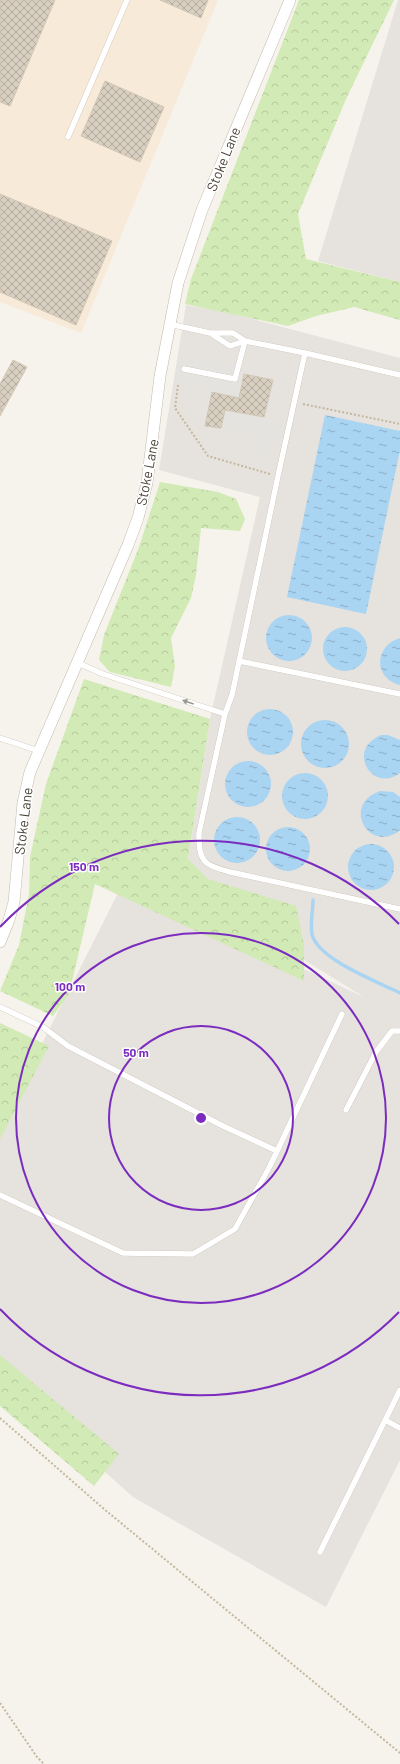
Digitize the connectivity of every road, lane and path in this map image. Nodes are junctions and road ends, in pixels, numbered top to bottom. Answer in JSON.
{"nodes":[{"id":1,"x":127,"y":0,"type":"edge"},
{"id":2,"x":290,"y":0,"type":"edge"},
{"id":3,"x":68,"y":137,"type":"dead end"},
{"id":4,"x":169,"y":324,"type":"junction"},
{"id":5,"x":210,"y":333,"type":"junction"},
{"id":6,"x":245,"y":341,"type":"junction"},
{"id":7,"x":306,"y":353,"type":"junction"},
{"id":8,"x":184,"y":369,"type":"dead end"},
{"id":9,"x":400,"y":375,"type":"edge"},
{"id":10,"x":178,"y":385,"type":"dead end"},
{"id":11,"x":292,"y":412,"type":"junction"},
{"id":12,"x":400,"y":424,"type":"edge"},
{"id":13,"x":278,"y":476,"type":"junction"},
{"id":14,"x":239,"y":661,"type":"junction"},
{"id":15,"x":78,"y":663,"type":"junction"},
{"id":16,"x":400,"y":694,"type":"edge"},
{"id":17,"x":225,"y":714,"type":"junction"},
{"id":18,"x":0,"y":738,"type":"edge"},
{"id":19,"x":39,"y":752,"type":"junction"},
{"id":20,"x":400,"y":909,"type":"edge"},
{"id":21,"x":0,"y":942,"type":"edge"},
{"id":22,"x":0,"y":1008,"type":"edge"},
{"id":23,"x":342,"y":1014,"type":"dead end"},
{"id":24,"x":400,"y":1031,"type":"edge"},
{"id":25,"x":346,"y":1110,"type":"dead end"},
{"id":26,"x":277,"y":1151,"type":"junction"},
{"id":27,"x":0,"y":1195,"type":"edge"},
{"id":28,"x":400,"y":1390,"type":"edge"},
{"id":29,"x":0,"y":1418,"type":"edge"},
{"id":30,"x":385,"y":1420,"type":"junction"},
{"id":31,"x":400,"y":1428,"type":"edge"},
{"id":32,"x":320,"y":1552,"type":"dead end"},
{"id":33,"x":0,"y":1703,"type":"edge"},
{"id":34,"x":400,"y":1753,"type":"edge"},
{"id":35,"x":44,"y":1764,"type":"edge"}],
"edges":[{"from":1,"to":3,"type":"lane"},
{"from":2,"to":4,"type":"street","name":"Stoke Lane"},
{"from":4,"to":5,"type":"lane"},
{"from":4,"to":15,"type":"street","name":"Stoke Lane"},
{"from":5,"to":6,"type":"lane"},
{"from":5,"to":6,"type":"lane"},
{"from":6,"to":7,"type":"lane"},
{"from":6,"to":8,"type":"lane"},
{"from":7,"to":9,"type":"lane"},
{"from":7,"to":11,"type":"lane"},
{"from":10,"to":13,"type":"path"},
{"from":11,"to":12,"type":"path"},
{"from":11,"to":13,"type":"lane"},
{"from":13,"to":14,"type":"lane"},
{"from":14,"to":16,"type":"lane"},
{"from":14,"to":17,"type":"lane"},
{"from":17,"to":15,"type":"lane","one_way":true},
{"from":15,"to":19,"type":"street","name":"Stoke Lane"},
{"from":17,"to":20,"type":"lane"},
{"from":18,"to":19,"type":"lane"},
{"from":19,"to":21,"type":"street","name":"Stoke Lane"},
{"from":22,"to":26,"type":"lane"},
{"from":23,"to":26,"type":"lane"},
{"from":24,"to":25,"type":"lane"},
{"from":26,"to":27,"type":"lane"},
{"from":28,"to":30,"type":"lane"},
{"from":29,"to":34,"type":"path"},
{"from":30,"to":31,"type":"lane"},
{"from":30,"to":32,"type":"lane"},
{"from":33,"to":35,"type":"path"}]}
